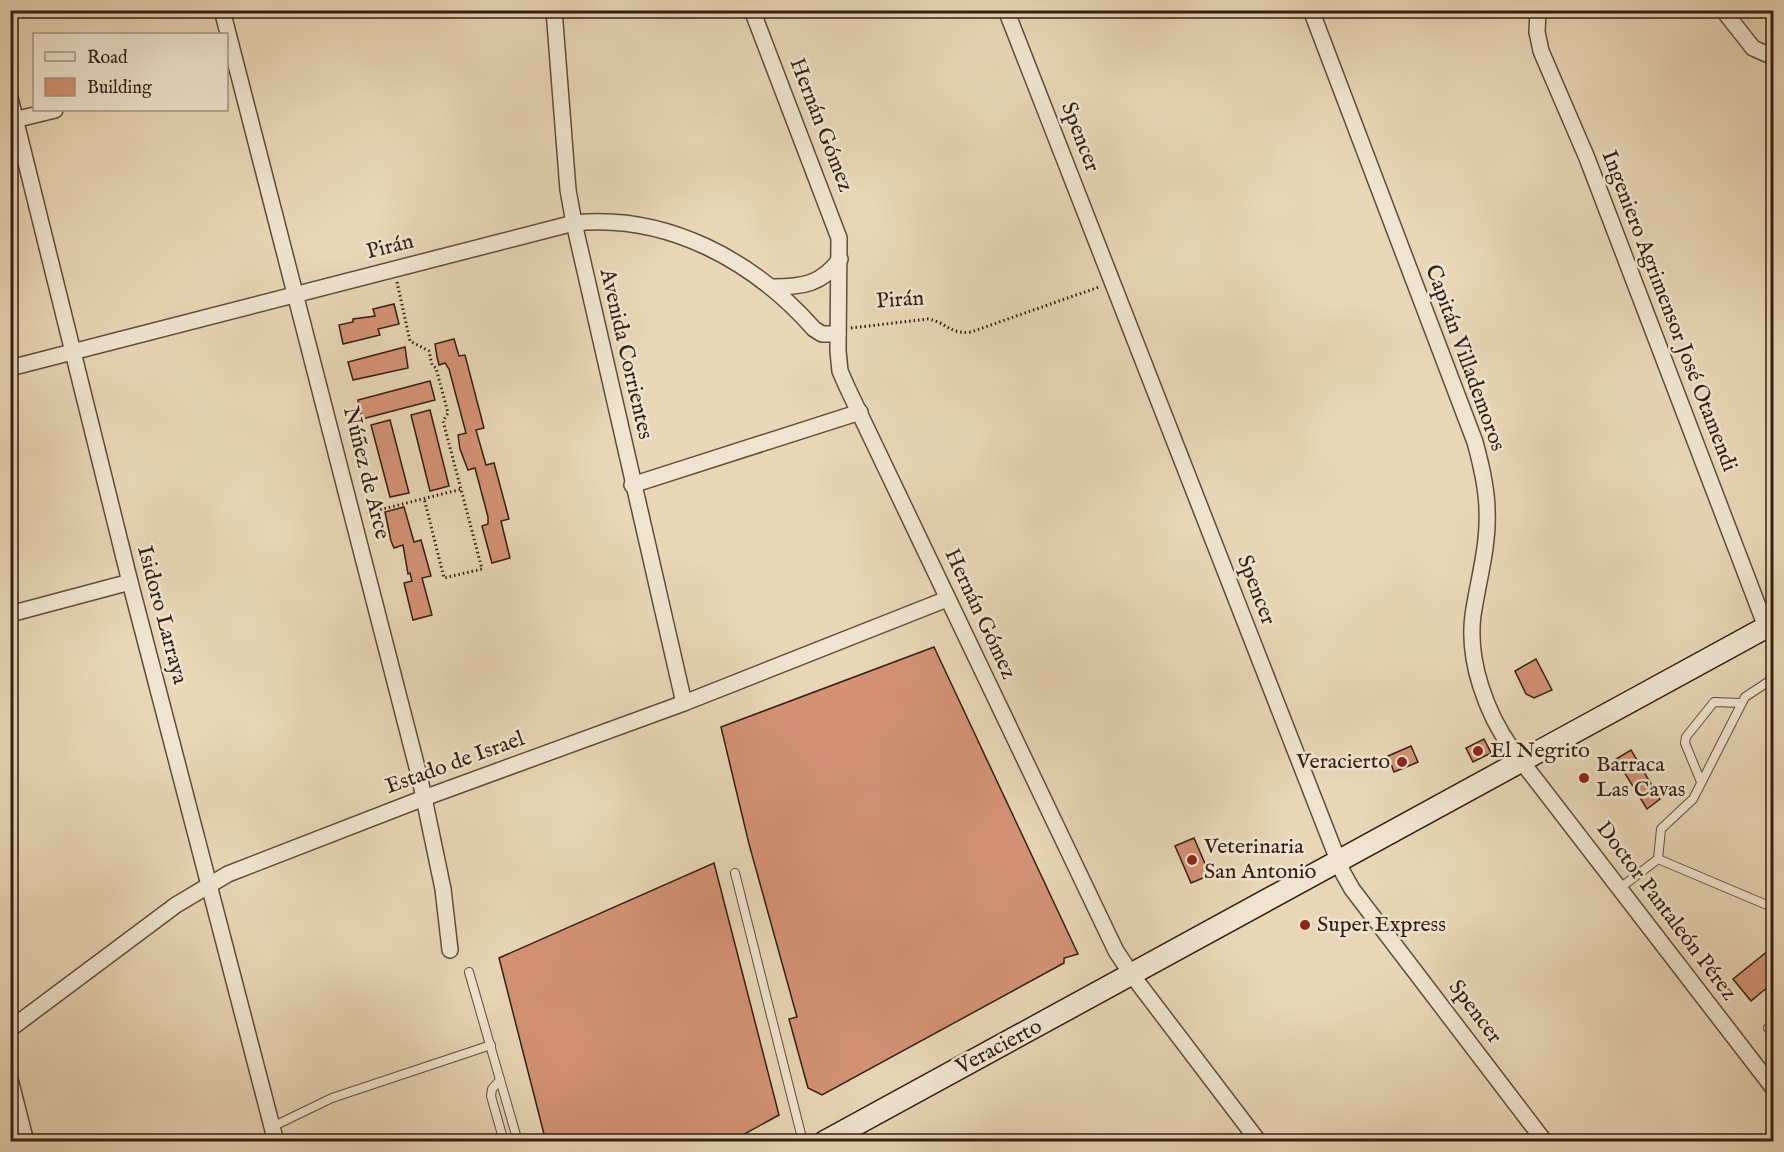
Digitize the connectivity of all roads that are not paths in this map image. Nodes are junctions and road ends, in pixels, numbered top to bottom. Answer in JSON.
{"nodes":[{"id":1,"x":222,"y":10,"type":"edge"},
{"id":2,"x":554,"y":10,"type":"edge"},
{"id":3,"x":752,"y":10,"type":"edge"},
{"id":4,"x":1006,"y":10,"type":"edge"},
{"id":5,"x":1311,"y":10,"type":"edge"},
{"id":6,"x":1538,"y":10,"type":"edge"},
{"id":7,"x":1723,"y":10,"type":"edge"},
{"id":8,"x":226,"y":33,"type":"edge"},
{"id":9,"x":228,"y":47,"type":"edge"},
{"id":10,"x":1773,"y":58,"type":"edge"},
{"id":11,"x":231,"y":65,"type":"edge"},
{"id":12,"x":10,"y":98,"type":"edge"},
{"id":13,"x":51,"y":111,"type":"edge"},
{"id":14,"x":13,"y":120,"type":"edge"},
{"id":15,"x":573,"y":223,"type":"junction"},
{"id":16,"x":840,"y":259,"type":"junction"},
{"id":17,"x":773,"y":286,"type":"junction"},
{"id":18,"x":297,"y":294,"type":"junction"},
{"id":19,"x":838,"y":334,"type":"junction"},
{"id":20,"x":73,"y":352,"type":"junction"},
{"id":21,"x":10,"y":368,"type":"edge"},
{"id":22,"x":860,"y":412,"type":"junction"},
{"id":23,"x":632,"y":484,"type":"junction"},
{"id":24,"x":130,"y":582,"type":"junction"},
{"id":25,"x":947,"y":599,"type":"junction"},
{"id":26,"x":10,"y":614,"type":"edge"},
{"id":27,"x":1770,"y":625,"type":"edge"},
{"id":28,"x":1773,"y":678,"type":"edge"},
{"id":29,"x":1741,"y":703,"type":"junction"},
{"id":30,"x":684,"y":704,"type":"junction"},
{"id":31,"x":1522,"y":760,"type":"junction"},
{"id":32,"x":1701,"y":782,"type":"junction"},
{"id":33,"x":424,"y":798,"type":"junction"},
{"id":34,"x":1658,"y":859,"type":"junction"},
{"id":35,"x":1338,"y":862,"type":"junction"},
{"id":36,"x":735,"y":873,"type":"dead end"},
{"id":37,"x":210,"y":883,"type":"junction"},
{"id":38,"x":1620,"y":888,"type":"junction"},
{"id":39,"x":1773,"y":908,"type":"edge"},
{"id":40,"x":450,"y":950,"type":"dead end"},
{"id":41,"x":469,"y":972,"type":"dead end"},
{"id":42,"x":1132,"y":975,"type":"junction"},
{"id":43,"x":10,"y":1029,"type":"edge"},
{"id":44,"x":491,"y":1045,"type":"junction"},
{"id":45,"x":10,"y":1079,"type":"edge"},
{"id":46,"x":500,"y":1080,"type":"junction"},
{"id":47,"x":1773,"y":1089,"type":"edge"},
{"id":48,"x":274,"y":1134,"type":"edge"},
{"id":49,"x":26,"y":1142,"type":"edge"},
{"id":50,"x":504,"y":1142,"type":"edge"},
{"id":51,"x":518,"y":1142,"type":"edge"},
{"id":52,"x":803,"y":1142,"type":"edge"},
{"id":53,"x":824,"y":1142,"type":"edge"},
{"id":54,"x":1259,"y":1142,"type":"edge"},
{"id":55,"x":1545,"y":1142,"type":"edge"}],
"edges":[{"from":1,"to":8,"type":"street","name":"Núñez de Arce"},
{"from":2,"to":15,"type":"street","name":"Avenida Corrientes"},
{"from":3,"to":16,"type":"street","name":"Hernán Gómez"},
{"from":4,"to":35,"type":"street","name":"Spencer"},
{"from":5,"to":31,"type":"street","name":"Capitán Villademoros"},
{"from":6,"to":27,"type":"street","name":"Ingeniero Agrimensor José Otamendi"},
{"from":7,"to":10,"type":"street"},
{"from":9,"to":11,"type":"street","name":"Núñez de Arce"},
{"from":11,"to":18,"type":"street","name":"Núñez de Arce"},
{"from":12,"to":14,"type":"street","name":"Isidoro Larraya"},
{"from":13,"to":14,"type":"street"},
{"from":14,"to":20,"type":"street","name":"Isidoro Larraya"},
{"from":15,"to":17,"type":"street","name":"Pirán"},
{"from":15,"to":18,"type":"street","name":"Pirán"},
{"from":15,"to":23,"type":"street","name":"Avenida Corrientes"},
{"from":16,"to":17,"type":"street"},
{"from":16,"to":19,"type":"street","name":"Hernán Gómez"},
{"from":17,"to":19,"type":"street","name":"Pirán"},
{"from":18,"to":20,"type":"street","name":"Pirán"},
{"from":18,"to":33,"type":"street","name":"Núñez de Arce"},
{"from":19,"to":22,"type":"street","name":"Hernán Gómez"},
{"from":20,"to":21,"type":"street","name":"Pirán"},
{"from":20,"to":24,"type":"street","name":"Isidoro Larraya"},
{"from":22,"to":23,"type":"street"},
{"from":22,"to":25,"type":"street","name":"Hernán Gómez"},
{"from":23,"to":30,"type":"street","name":"Avenida Corrientes"},
{"from":24,"to":26,"type":"street"},
{"from":24,"to":37,"type":"street","name":"Isidoro Larraya"},
{"from":25,"to":30,"type":"street","name":"Estado de Israel"},
{"from":25,"to":42,"type":"street","name":"Hernán Gómez"},
{"from":27,"to":31,"type":"street","name":"Veracierto"},
{"from":28,"to":29,"type":"lane"},
{"from":29,"to":32,"type":"lane"},
{"from":29,"to":32,"type":"lane"},
{"from":30,"to":33,"type":"street","name":"Estado de Israel"},
{"from":31,"to":35,"type":"street","name":"Veracierto"},
{"from":31,"to":38,"type":"street","name":"Doctor Pantaleón Pérez"},
{"from":32,"to":34,"type":"lane"},
{"from":33,"to":37,"type":"street","name":"Estado de Israel"},
{"from":33,"to":40,"type":"street","name":"Núñez de Arce"},
{"from":34,"to":38,"type":"lane"},
{"from":34,"to":39,"type":"lane"},
{"from":35,"to":42,"type":"street","name":"Veracierto"},
{"from":35,"to":55,"type":"street","name":"Spencer"},
{"from":36,"to":52,"type":"lane"},
{"from":37,"to":43,"type":"street","name":"Estado de Israel"},
{"from":37,"to":48,"type":"street","name":"Isidoro Larraya"},
{"from":38,"to":47,"type":"street","name":"Doctor Pantaleón Pérez"},
{"from":41,"to":44,"type":"lane"},
{"from":42,"to":53,"type":"street","name":"Veracierto"},
{"from":42,"to":54,"type":"street","name":"Hernán Gómez"},
{"from":44,"to":46,"type":"lane"},
{"from":44,"to":48,"type":"lane"},
{"from":45,"to":49,"type":"street"},
{"from":46,"to":50,"type":"lane"},
{"from":46,"to":51,"type":"lane"}]}
